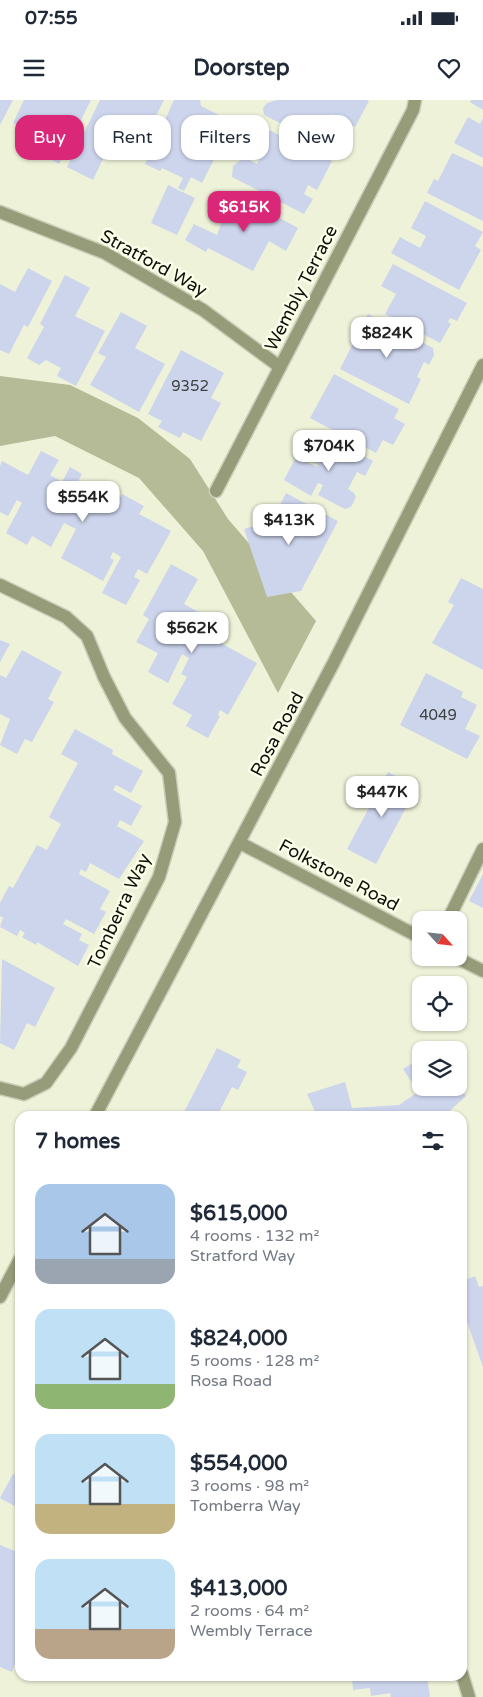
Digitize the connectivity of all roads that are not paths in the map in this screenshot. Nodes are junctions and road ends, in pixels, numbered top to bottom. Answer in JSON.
{"nodes":[{"id":1,"x":414,"y":100,"type":"edge"},
{"id":2,"x":0,"y":212,"type":"edge"},
{"id":3,"x":483,"y":365,"type":"edge"},
{"id":4,"x":280,"y":367,"type":"junction"},
{"id":5,"x":216,"y":491,"type":"dead end"},
{"id":6,"x":0,"y":585,"type":"edge"},
{"id":7,"x":240,"y":842,"type":"junction"},
{"id":8,"x":483,"y":849,"type":"edge"},
{"id":9,"x":452,"y":911,"type":"edge"},
{"id":10,"x":412,"y":933,"type":"edge"},
{"id":11,"x":468,"y":964,"type":"edge"},
{"id":12,"x":483,"y":971,"type":"edge"},
{"id":13,"x":0,"y":1088,"type":"edge"},
{"id":14,"x":98,"y":1111,"type":"edge"},
{"id":15,"x":15,"y":1268,"type":"edge"},
{"id":16,"x":0,"y":1297,"type":"edge"},
{"id":17,"x":464,"y":1681,"type":"edge"},
{"id":18,"x":469,"y":1697,"type":"edge"}],
"edges":[{"from":1,"to":4,"type":"street","name":"Wembly Terrace"},
{"from":2,"to":4,"type":"street","name":"Stratford Way"},
{"from":3,"to":7,"type":"street","name":"Rosa Road"},
{"from":4,"to":5,"type":"street","name":"Wembly Terrace"},
{"from":6,"to":13,"type":"street","name":"Tomberra Way"},
{"from":7,"to":10,"type":"street","name":"Folkstone Road"},
{"from":7,"to":14,"type":"street","name":"Rosa Road"},
{"from":8,"to":9,"type":"street"},
{"from":11,"to":12,"type":"street"},
{"from":15,"to":16,"type":"street"},
{"from":17,"to":18,"type":"street"}]}
